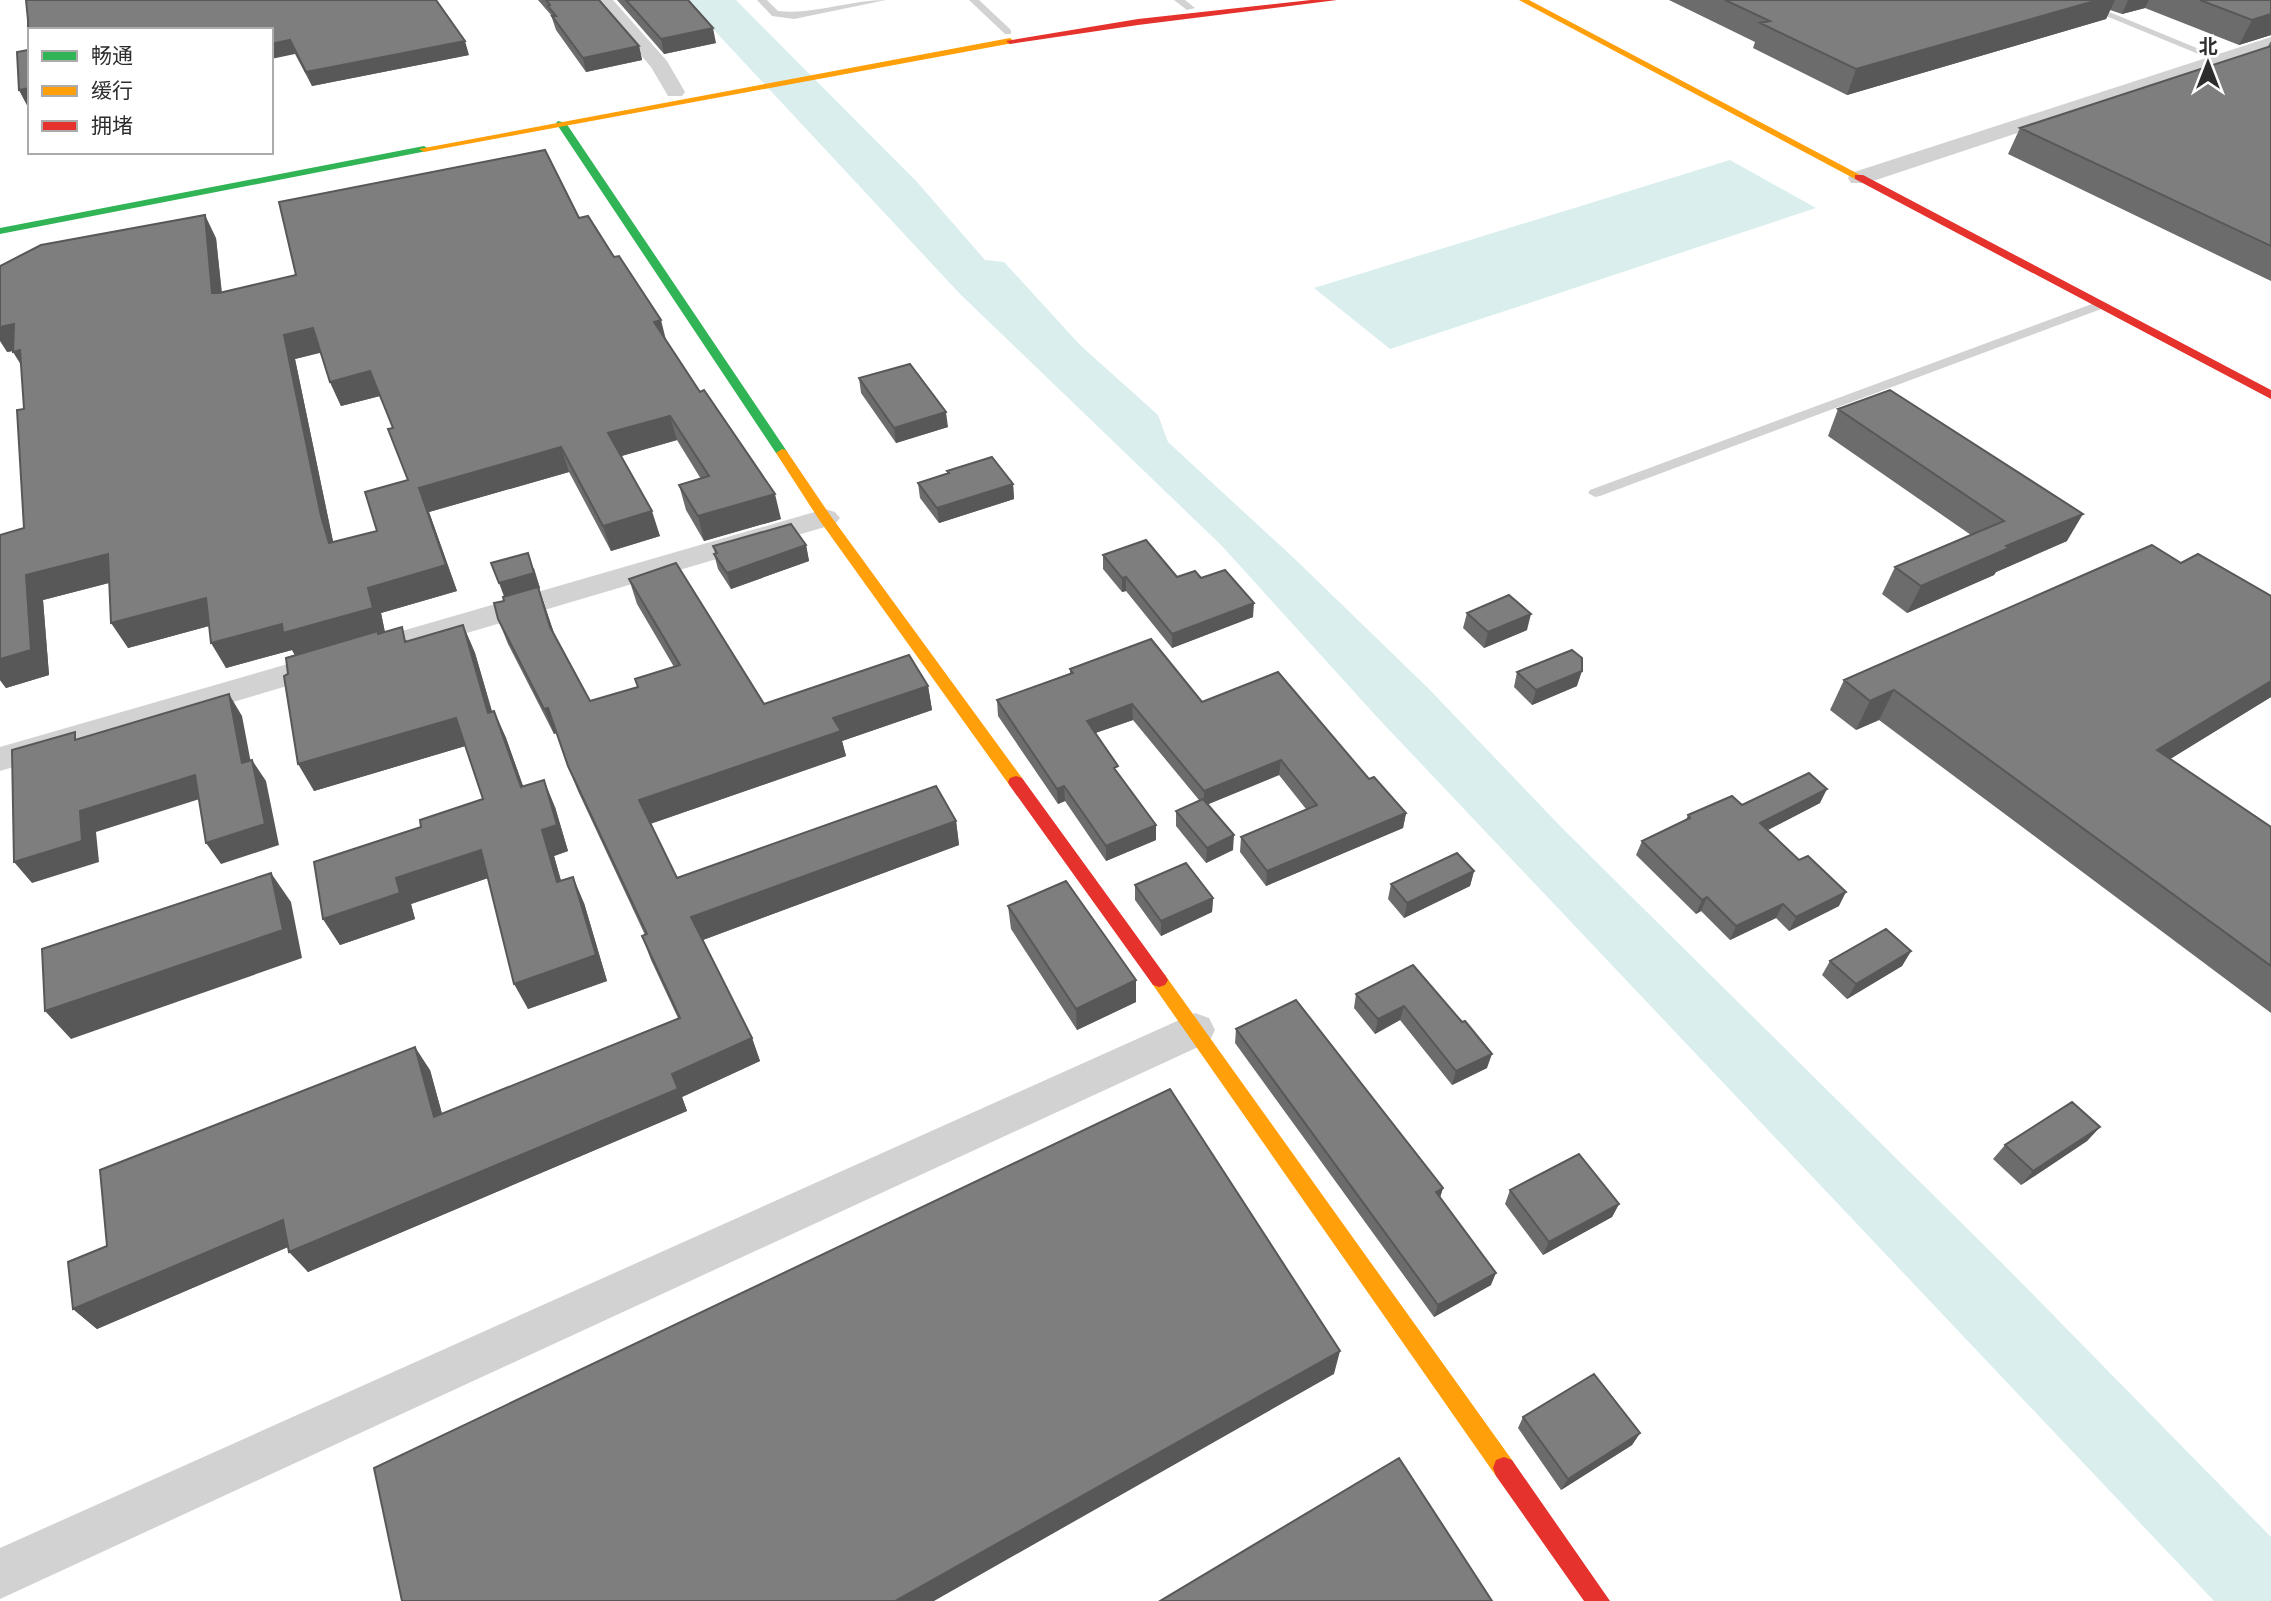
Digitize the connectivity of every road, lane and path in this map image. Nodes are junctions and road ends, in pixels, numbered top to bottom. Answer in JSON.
{"nodes":[{"id":1,"x":603,"y":0,"type":"edge"},
{"id":2,"x":762,"y":0,"type":"edge"},
{"id":3,"x":881,"y":0,"type":"edge"},
{"id":4,"x":974,"y":0,"type":"edge"},
{"id":5,"x":1260,"y":0,"type":"edge"},
{"id":6,"x":1333,"y":0,"type":"edge"},
{"id":7,"x":1523,"y":0,"type":"edge"},
{"id":8,"x":2072,"y":0,"type":"edge"},
{"id":9,"x":836,"y":4,"type":"edge"},
{"id":10,"x":1185,"y":4,"type":"edge"},
{"id":11,"x":1010,"y":36,"type":"junction"},
{"id":12,"x":2271,"y":43,"type":"edge"},
{"id":13,"x":2221,"y":60,"type":"junction"},
{"id":14,"x":747,"y":83,"type":"junction"},
{"id":15,"x":675,"y":92,"type":"junction"},
{"id":16,"x":561,"y":122,"type":"junction"},
{"id":17,"x":1859,"y":178,"type":"junction"},
{"id":18,"x":0,"y":221,"type":"edge"},
{"id":19,"x":0,"y":231,"type":"edge"},
{"id":20,"x":2100,"y":305,"type":"junction"},
{"id":21,"x":2271,"y":395,"type":"edge"},
{"id":22,"x":1595,"y":493,"type":"dead end"},
{"id":23,"x":825,"y":518,"type":"junction"},
{"id":24,"x":0,"y":759,"type":"edge"},
{"id":25,"x":1195,"y":1030,"type":"junction"},
{"id":26,"x":0,"y":1574,"type":"edge"},
{"id":27,"x":1598,"y":1601,"type":"edge"}],
"edges":[{"from":1,"to":15,"type":"street"},
{"from":2,"to":9,"type":"lane"},
{"from":3,"to":9,"type":"lane"},
{"from":4,"to":11,"type":"lane"},
{"from":5,"to":10,"type":"street"},
{"from":6,"to":11,"type":"street"},
{"from":7,"to":17,"type":"street"},
{"from":8,"to":13,"type":"lane"},
{"from":10,"to":11,"type":"street"},
{"from":11,"to":14,"type":"street"},
{"from":12,"to":13,"type":"street"},
{"from":13,"to":17,"type":"street"},
{"from":14,"to":15,"type":"street"},
{"from":14,"to":16,"type":"street"},
{"from":15,"to":18,"type":"street"},
{"from":16,"to":19,"type":"street"},
{"from":16,"to":23,"type":"street"},
{"from":17,"to":20,"type":"street"},
{"from":20,"to":21,"type":"street"},
{"from":20,"to":22,"type":"lane"},
{"from":23,"to":24,"type":"street"},
{"from":23,"to":25,"type":"street"},
{"from":25,"to":26,"type":"street"},
{"from":25,"to":27,"type":"street"}]}
